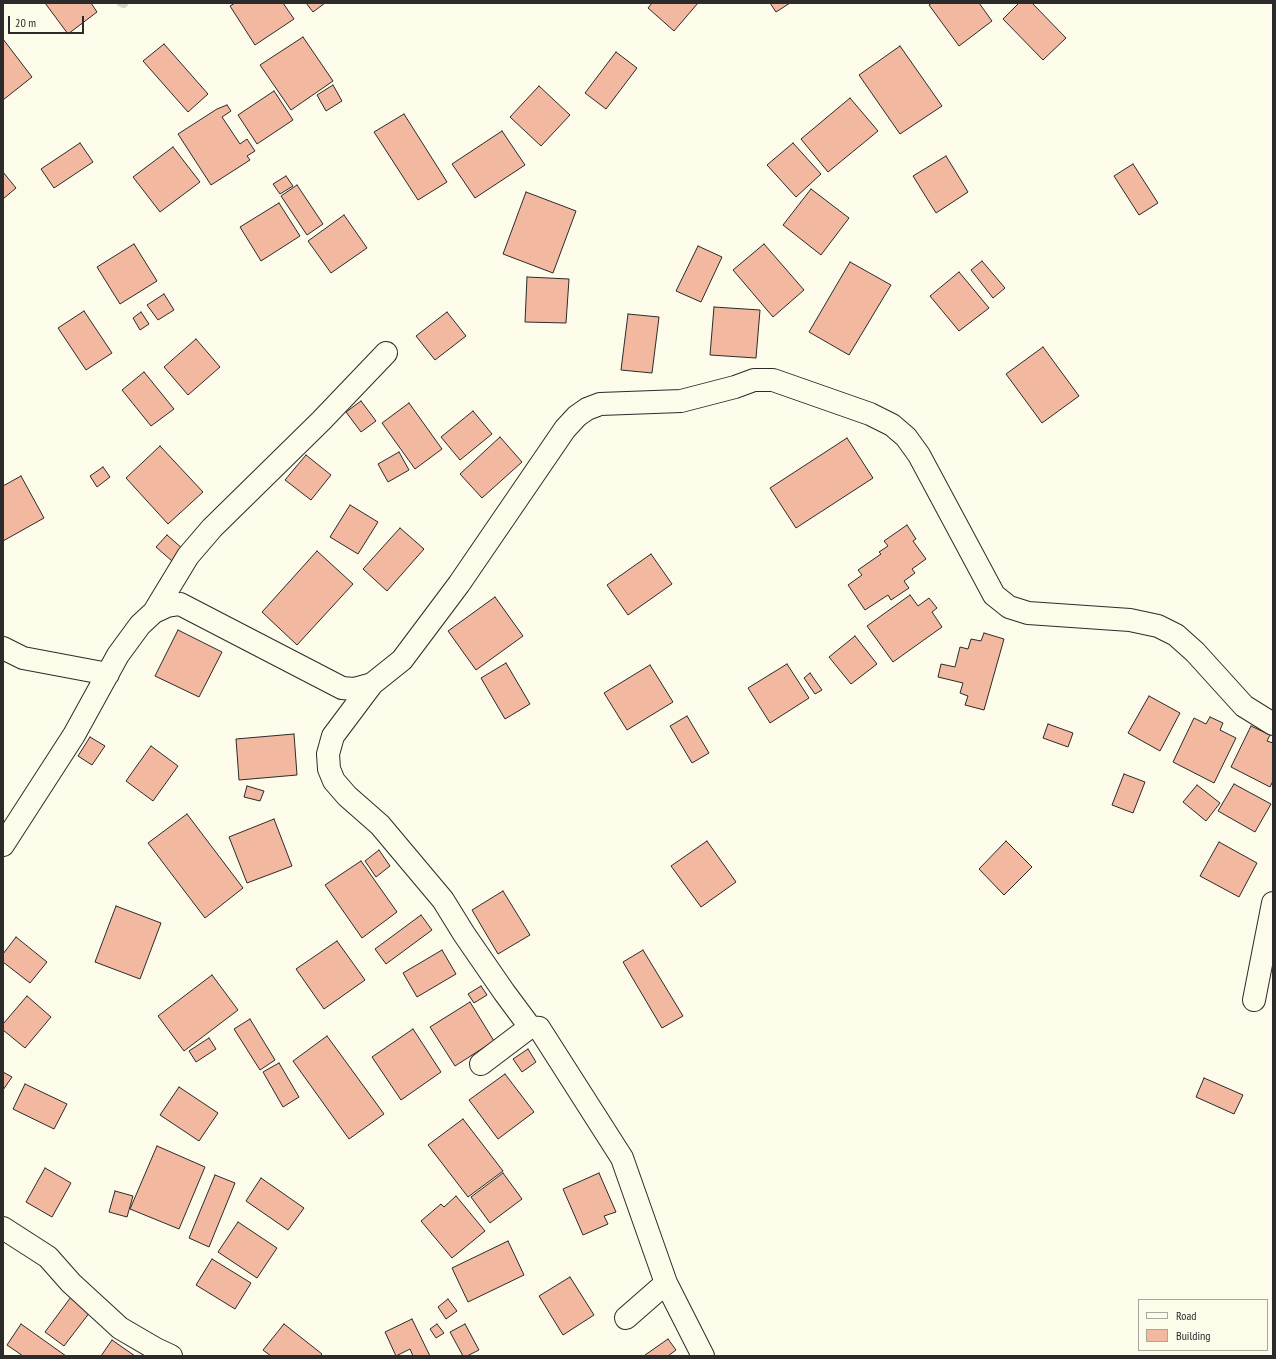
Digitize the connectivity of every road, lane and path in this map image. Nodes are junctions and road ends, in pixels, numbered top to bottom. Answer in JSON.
{"nodes":[{"id":1,"x":386,"y":353,"type":"dead end"},
{"id":2,"x":154,"y":612,"type":"junction"},
{"id":3,"x":3,"y":648,"type":"edge"},
{"id":4,"x":108,"y":674,"type":"junction"},
{"id":5,"x":372,"y":684,"type":"junction"},
{"id":6,"x":1273,"y":724,"type":"edge"},
{"id":7,"x":3,"y":845,"type":"edge"},
{"id":8,"x":1273,"y":904,"type":"edge"},
{"id":9,"x":1254,"y":1000,"type":"dead end"},
{"id":10,"x":530,"y":1027,"type":"junction"},
{"id":11,"x":481,"y":1064,"type":"dead end"},
{"id":12,"x":3,"y":1228,"type":"edge"},
{"id":13,"x":666,"y":1283,"type":"junction"},
{"id":14,"x":626,"y":1318,"type":"dead end"},
{"id":15,"x":170,"y":1356,"type":"edge"},
{"id":16,"x":703,"y":1356,"type":"edge"}],
"edges":[{"from":1,"to":2,"type":"street"},
{"from":2,"to":4,"type":"street"},
{"from":2,"to":5,"type":"street"},
{"from":3,"to":4,"type":"street"},
{"from":4,"to":7,"type":"street"},
{"from":5,"to":6,"type":"street"},
{"from":5,"to":10,"type":"street"},
{"from":8,"to":9,"type":"street"},
{"from":10,"to":11,"type":"street"},
{"from":10,"to":13,"type":"street"},
{"from":12,"to":15,"type":"street"},
{"from":13,"to":14,"type":"street"},
{"from":13,"to":16,"type":"street"}]}
